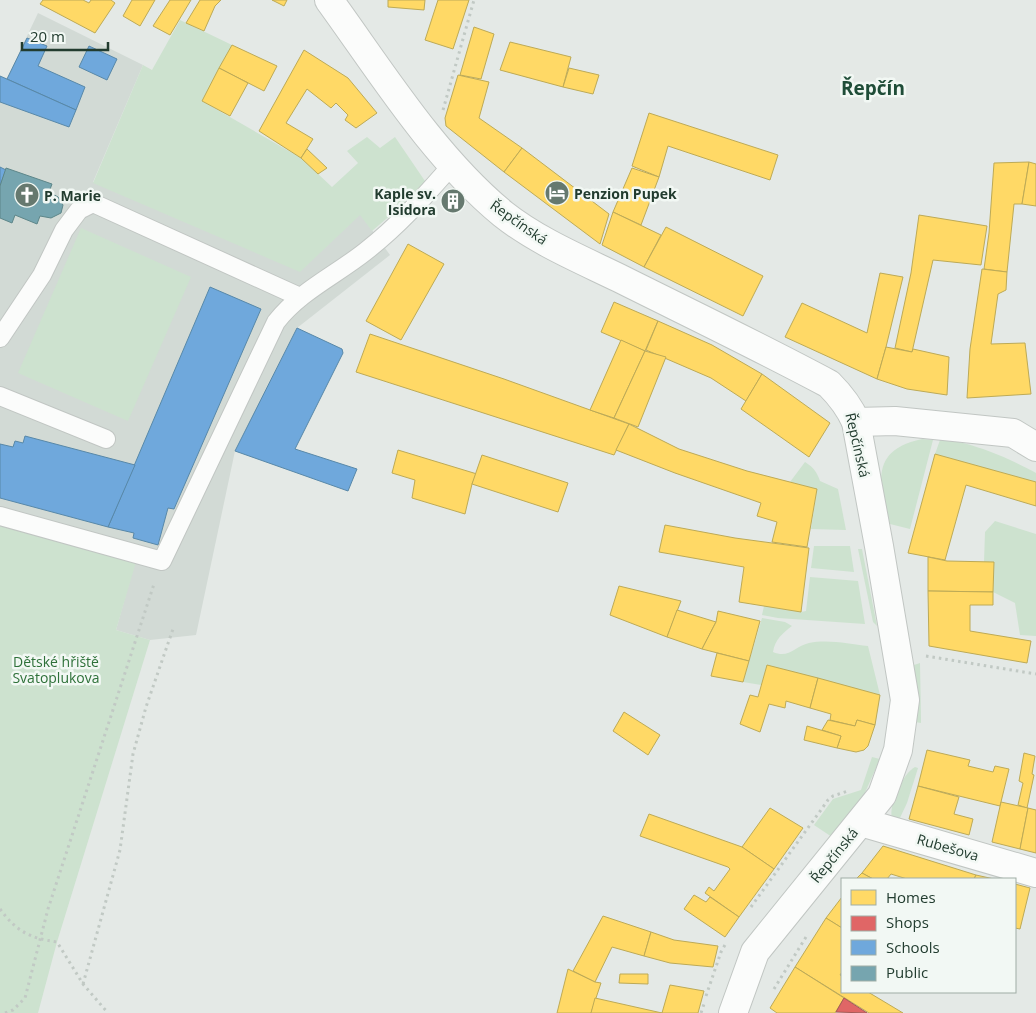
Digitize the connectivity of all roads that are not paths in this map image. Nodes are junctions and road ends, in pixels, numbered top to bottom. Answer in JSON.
{"nodes":[{"id":1,"x":329,"y":0,"type":"edge"},
{"id":2,"x":452,"y":165,"type":"junction"},
{"id":3,"x":300,"y":297,"type":"junction"},
{"id":4,"x":0,"y":338,"type":"edge"},
{"id":5,"x":0,"y":396,"type":"edge"},
{"id":6,"x":856,"y":422,"type":"junction"},
{"id":7,"x":1025,"y":428,"type":"edge"},
{"id":8,"x":106,"y":439,"type":"dead end"},
{"id":9,"x":1036,"y":447,"type":"edge"},
{"id":10,"x":0,"y":516,"type":"edge"},
{"id":11,"x":861,"y":822,"type":"junction"},
{"id":12,"x":1036,"y":873,"type":"edge"},
{"id":13,"x":733,"y":1013,"type":"edge"}],
"edges":[{"from":1,"to":2,"type":"street","name":"Řepčínská"},
{"from":2,"to":3,"type":"lane"},
{"from":2,"to":6,"type":"street","name":"Řepčínská"},
{"from":3,"to":4,"type":"lane"},
{"from":3,"to":10,"type":"lane"},
{"from":5,"to":8,"type":"lane"},
{"from":6,"to":7,"type":"street"},
{"from":6,"to":11,"type":"street","name":"Řepčínská"},
{"from":7,"to":9,"type":"street"},
{"from":11,"to":12,"type":"street","name":"Rubešova"},
{"from":11,"to":13,"type":"street","name":"Řepčínská"}]}
